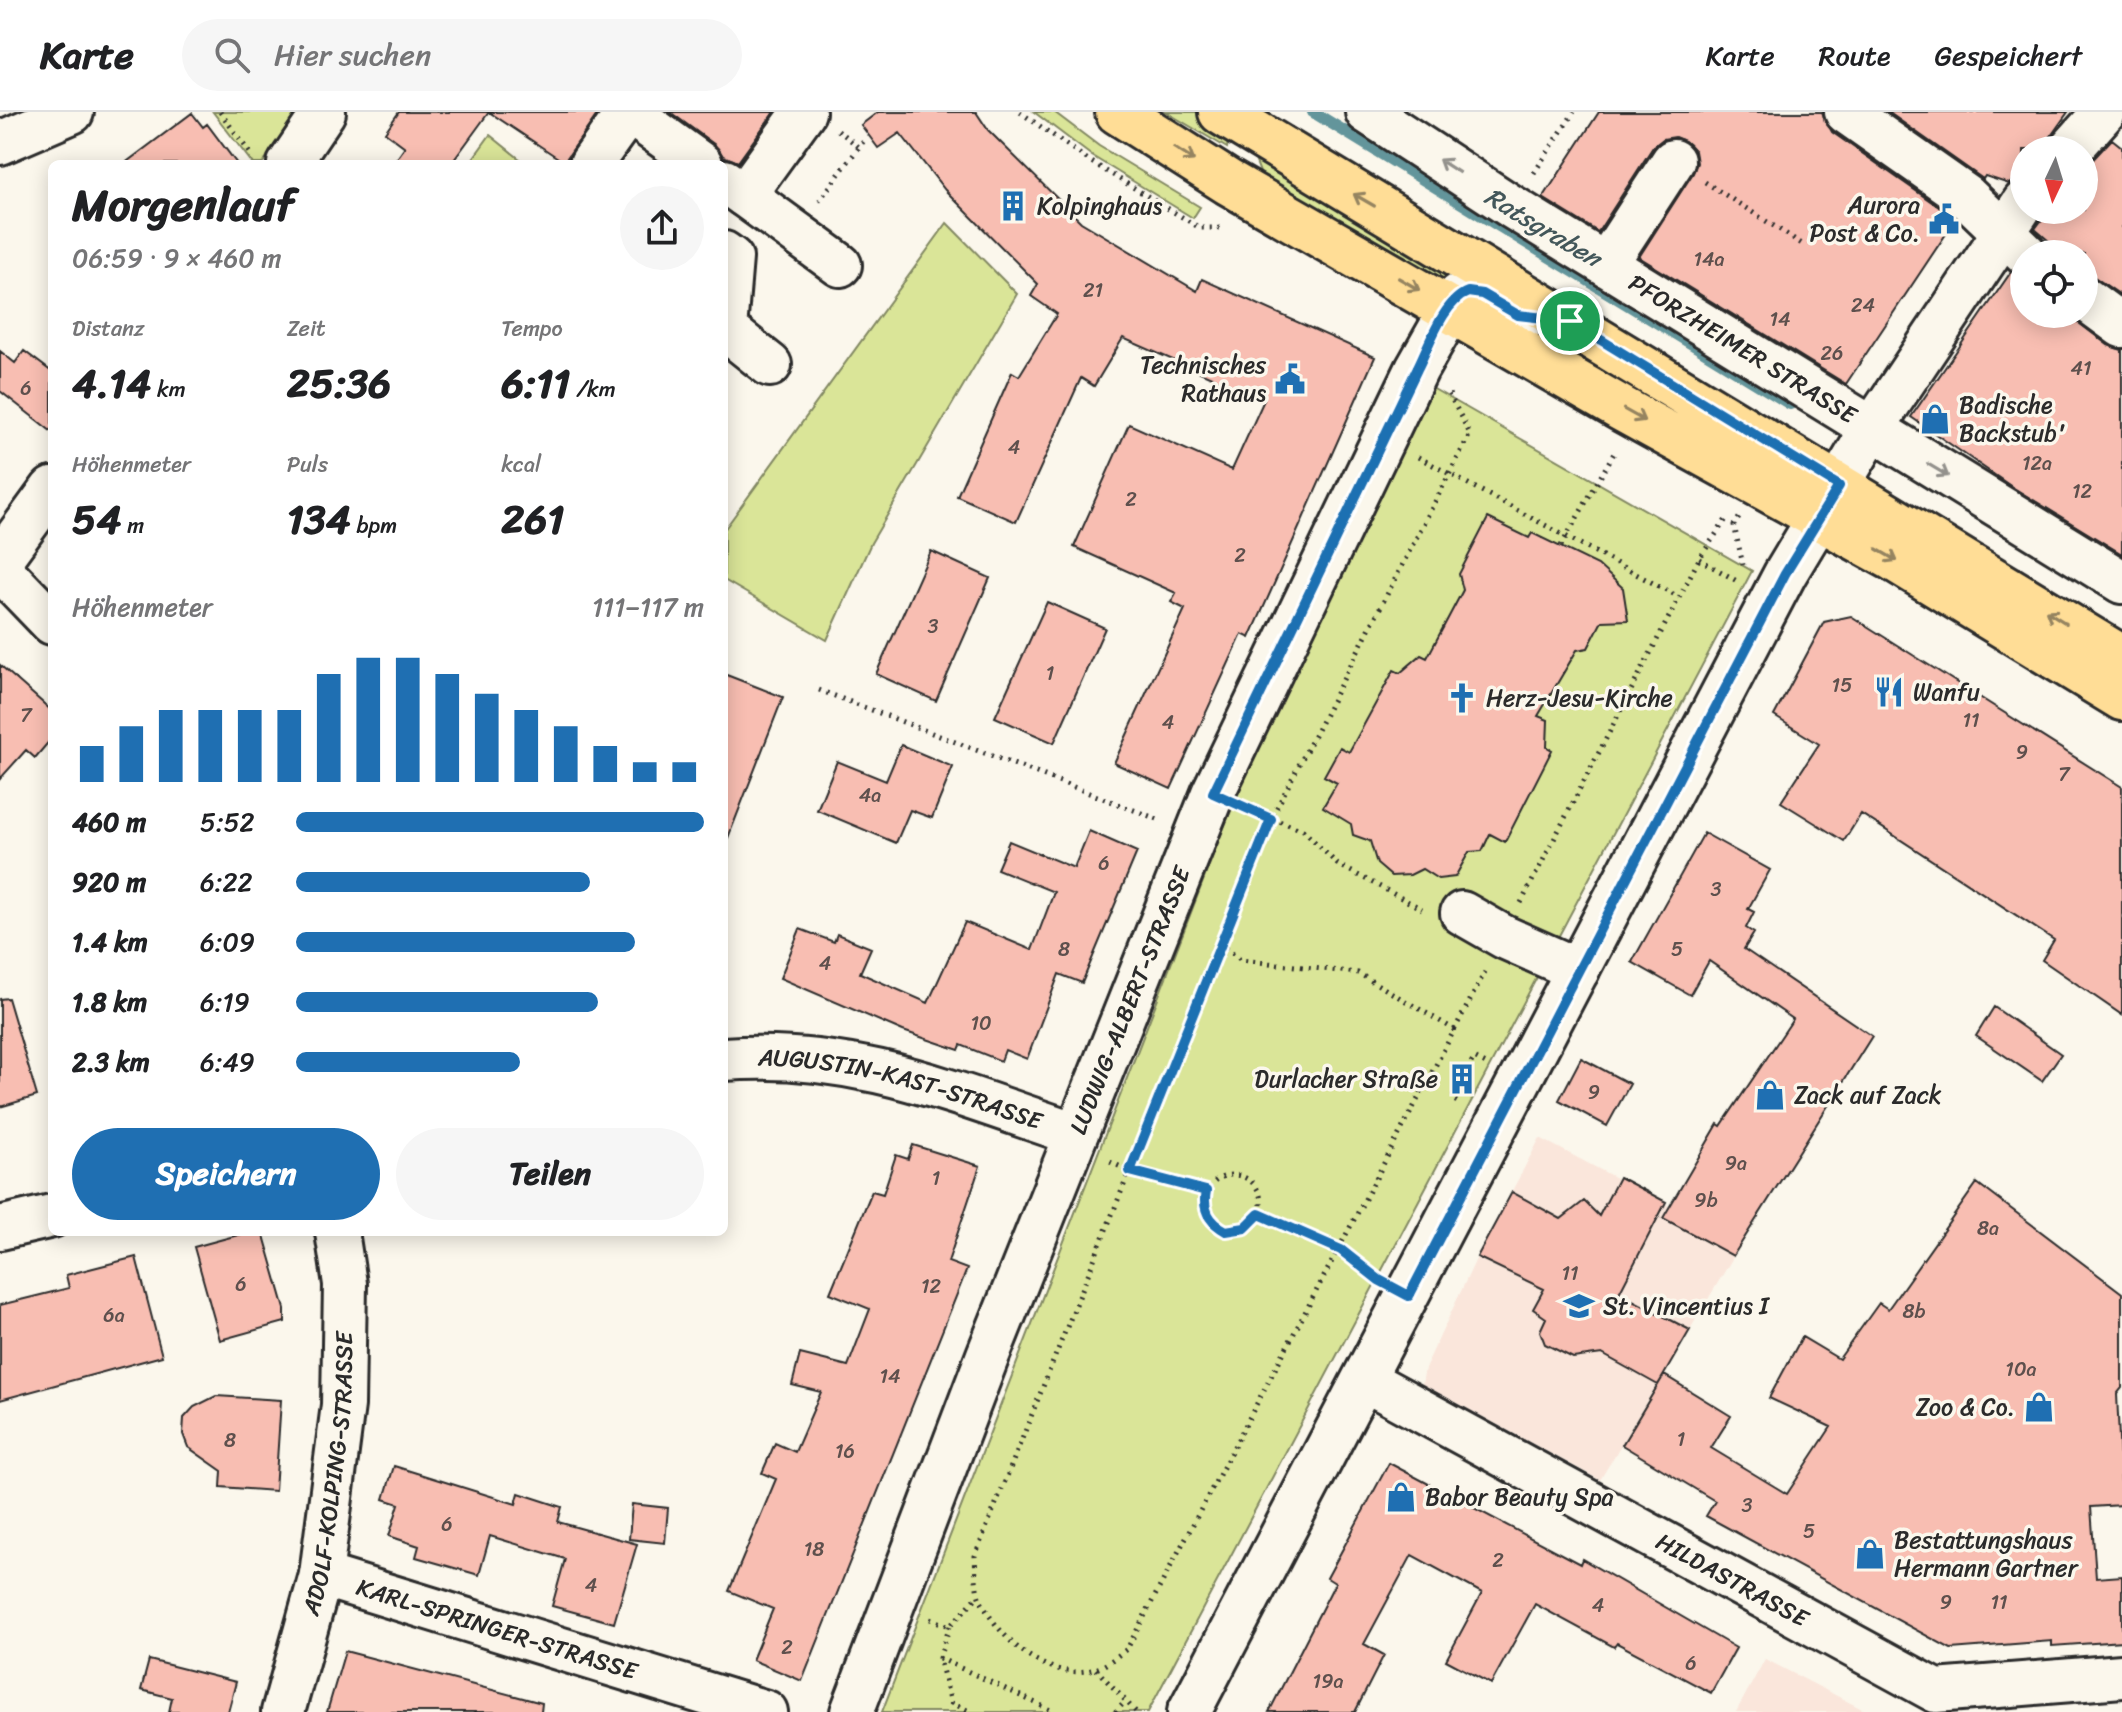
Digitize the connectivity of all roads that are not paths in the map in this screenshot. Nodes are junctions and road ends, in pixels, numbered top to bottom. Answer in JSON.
{"nodes":[{"id":1,"x":72,"y":112,"type":"edge"},
{"id":2,"x":324,"y":112,"type":"edge"},
{"id":3,"x":628,"y":112,"type":"edge"},
{"id":4,"x":804,"y":112,"type":"edge"},
{"id":5,"x":1118,"y":112,"type":"edge"},
{"id":6,"x":1367,"y":112,"type":"edge"},
{"id":7,"x":1846,"y":112,"type":"edge"},
{"id":8,"x":2104,"y":112,"type":"edge"},
{"id":9,"x":1242,"y":117,"type":"edge"},
{"id":10,"x":2083,"y":136,"type":"edge"},
{"id":11,"x":0,"y":143,"type":"edge"},
{"id":12,"x":292,"y":160,"type":"edge"},
{"id":13,"x":597,"y":160,"type":"edge"},
{"id":14,"x":695,"y":160,"type":"edge"},
{"id":15,"x":1673,"y":161,"type":"road end"},
{"id":16,"x":734,"y":188,"type":"edge"},
{"id":17,"x":2017,"y":230,"type":"edge"},
{"id":18,"x":728,"y":256,"type":"edge"},
{"id":19,"x":1606,"y":264,"type":"junction"},
{"id":20,"x":840,"y":265,"type":"dead end"},
{"id":21,"x":728,"y":294,"type":"edge"},
{"id":22,"x":1449,"y":307,"type":"junction"},
{"id":23,"x":2098,"y":308,"type":"edge"},
{"id":24,"x":1570,"y":321,"type":"junction"},
{"id":25,"x":2122,"y":326,"type":"edge"},
{"id":26,"x":728,"y":331,"type":"edge"},
{"id":27,"x":770,"y":365,"type":"dead end"},
{"id":28,"x":1872,"y":429,"type":"junction"},
{"id":29,"x":48,"y":494,"type":"edge"},
{"id":30,"x":1829,"y":501,"type":"junction"},
{"id":31,"x":0,"y":560,"type":"edge"},
{"id":32,"x":0,"y":569,"type":"edge"},
{"id":33,"x":2122,"y":582,"type":"edge"},
{"id":34,"x":48,"y":619,"type":"edge"},
{"id":35,"x":2122,"y":658,"type":"edge"},
{"id":36,"x":2122,"y":698,"type":"edge"},
{"id":37,"x":1462,"y":913,"type":"road end"},
{"id":38,"x":1578,"y":970,"type":"junction"},
{"id":39,"x":728,"y":1059,"type":"edge"},
{"id":40,"x":1076,"y":1134,"type":"junction"},
{"id":41,"x":48,"y":1217,"type":"edge"},
{"id":42,"x":0,"y":1228,"type":"edge"},
{"id":43,"x":338,"y":1236,"type":"edge"},
{"id":44,"x":1365,"y":1380,"type":"junction"},
{"id":45,"x":321,"y":1575,"type":"junction"},
{"id":46,"x":2122,"y":1676,"type":"edge"},
{"id":47,"x":755,"y":1710,"type":"edge"},
{"id":48,"x":283,"y":1712,"type":"edge"},
{"id":49,"x":852,"y":1712,"type":"edge"},
{"id":50,"x":1189,"y":1712,"type":"edge"}],
"edges":[{"from":1,"to":11,"type":"street"},
{"from":2,"to":12,"type":"street"},
{"from":3,"to":13,"type":"street"},
{"from":3,"to":14,"type":"street"},
{"from":4,"to":16,"type":"street"},
{"from":5,"to":22,"type":"main road","one_way":true},
{"from":19,"to":6,"type":"street","name":"PFORZHEIMER STRASSE","one_way":true},
{"from":7,"to":17,"type":"street"},
{"from":8,"to":10,"type":"street"},
{"from":24,"to":9,"type":"main road","one_way":true},
{"from":15,"to":19,"type":"street"},
{"from":16,"to":20,"type":"street"},
{"from":17,"to":28,"type":"street"},
{"from":18,"to":21,"type":"street"},
{"from":19,"to":28,"type":"street","name":"PFORZHEIMER STRASSE"},
{"from":22,"to":24,"type":"street"},
{"from":22,"to":30,"type":"main road","one_way":true},
{"from":22,"to":40,"type":"street","name":"LUDWIG-ALBERT-STRASSE"},
{"from":23,"to":25,"type":"street"},
{"from":24,"to":30,"type":"main road"},
{"from":26,"to":27,"type":"street"},
{"from":28,"to":30,"type":"street"},
{"from":28,"to":33,"type":"street","name":"PFORZHEIMER STRASSE","one_way":true},
{"from":29,"to":31,"type":"street"},
{"from":35,"to":30,"type":"main road","one_way":true},
{"from":30,"to":36,"type":"main road","one_way":true},
{"from":30,"to":38,"type":"street"},
{"from":32,"to":34,"type":"street"},
{"from":37,"to":38,"type":"street"},
{"from":38,"to":44,"type":"street"},
{"from":39,"to":40,"type":"street","name":"AUGUSTIN-KAST-STRASSE"},
{"from":40,"to":49,"type":"street","name":"LUDWIG-ALBERT-STRASSE"},
{"from":41,"to":42,"type":"street"},
{"from":43,"to":45,"type":"street","name":"ADOLF-KOLPING-STRASSE"},
{"from":44,"to":46,"type":"street","name":"HILDASTRASSE"},
{"from":44,"to":50,"type":"street"},
{"from":45,"to":47,"type":"street","name":"KARL-SPRINGER-STRASSE"},
{"from":45,"to":48,"type":"street","name":"ADOLF-KOLPING-STRASSE"}]}
